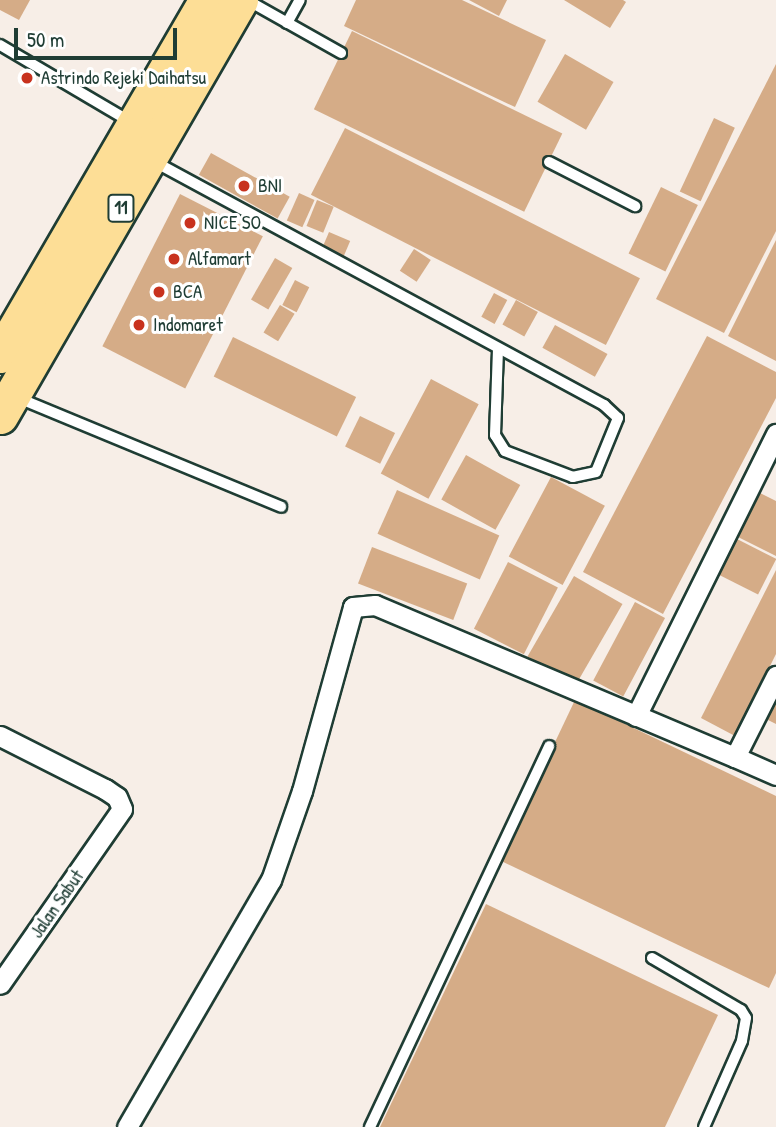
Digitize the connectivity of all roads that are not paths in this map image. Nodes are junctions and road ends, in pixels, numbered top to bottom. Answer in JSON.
{"nodes":[{"id":1,"x":206,"y":0,"type":"edge"},
{"id":2,"x":240,"y":0,"type":"edge"},
{"id":3,"x":247,"y":0,"type":"edge"},
{"id":4,"x":300,"y":0,"type":"edge"},
{"id":5,"x":287,"y":23,"type":"junction"},
{"id":6,"x":0,"y":45,"type":"edge"},
{"id":7,"x":341,"y":53,"type":"dead end"},
{"id":8,"x":134,"y":141,"type":"junction"},
{"id":9,"x":549,"y":162,"type":"dead end"},
{"id":10,"x":635,"y":206,"type":"dead end"},
{"id":11,"x":498,"y":349,"type":"junction"},
{"id":12,"x":0,"y":355,"type":"edge"},
{"id":13,"x":6,"y":406,"type":"edge"},
{"id":14,"x":776,"y":434,"type":"edge"},
{"id":15,"x":281,"y":507,"type":"dead end"},
{"id":16,"x":776,"y":676,"type":"edge"},
{"id":17,"x":636,"y":716,"type":"junction"},
{"id":18,"x":0,"y":736,"type":"edge"},
{"id":19,"x":550,"y":746,"type":"dead end"},
{"id":20,"x":735,"y":757,"type":"junction"},
{"id":21,"x":776,"y":775,"type":"edge"},
{"id":22,"x":652,"y":958,"type":"dead end"},
{"id":23,"x":0,"y":984,"type":"edge"},
{"id":24,"x":127,"y":1127,"type":"edge"},
{"id":25,"x":370,"y":1127,"type":"edge"},
{"id":26,"x":704,"y":1127,"type":"edge"}],
"edges":[{"from":1,"to":8,"type":"highway","number":"11"},
{"from":2,"to":8,"type":"highway","number":"11"},
{"from":3,"to":5,"type":"lane"},
{"from":4,"to":5,"type":"lane"},
{"from":5,"to":7,"type":"lane"},
{"from":6,"to":8,"type":"lane"},
{"from":8,"to":11,"type":"lane"},
{"from":8,"to":12,"type":"highway","number":"11"},
{"from":8,"to":13,"type":"highway","number":"11"},
{"from":9,"to":10,"type":"lane"},
{"from":11,"to":11,"type":"lane"},
{"from":13,"to":15,"type":"lane"},
{"from":14,"to":17,"type":"street"},
{"from":16,"to":20,"type":"street"},
{"from":17,"to":20,"type":"street"},
{"from":17,"to":24,"type":"street"},
{"from":18,"to":23,"type":"street","name":"Jalan Sabut"},
{"from":19,"to":25,"type":"lane"},
{"from":20,"to":21,"type":"street"},
{"from":22,"to":26,"type":"lane"}]}
